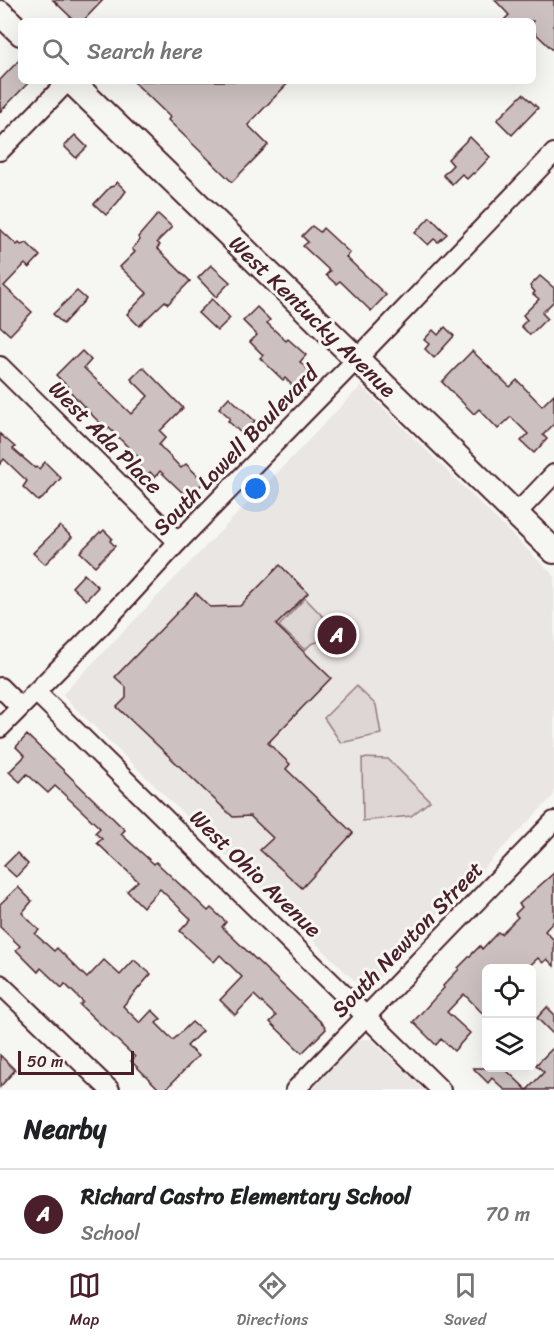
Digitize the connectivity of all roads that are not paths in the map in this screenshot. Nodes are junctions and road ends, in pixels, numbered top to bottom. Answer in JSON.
{"nodes":[{"id":1,"x":0,"y":13,"type":"edge"},
{"id":2,"x":18,"y":30,"type":"edge"},
{"id":3,"x":66,"y":84,"type":"edge"},
{"id":4,"x":72,"y":84,"type":"edge"},
{"id":5,"x":0,"y":151,"type":"edge"},
{"id":6,"x":554,"y":153,"type":"edge"},
{"id":7,"x":357,"y":359,"type":"junction"},
{"id":8,"x":0,"y":366,"type":"edge"},
{"id":9,"x":554,"y":474,"type":"edge"},
{"id":10,"x":516,"y":514,"type":"junction"},
{"id":11,"x":177,"y":542,"type":"junction"},
{"id":12,"x":554,"y":551,"type":"edge"},
{"id":13,"x":0,"y":687,"type":"edge"},
{"id":14,"x":36,"y":692,"type":"junction"},
{"id":15,"x":20,"y":707,"type":"junction"},
{"id":16,"x":0,"y":728,"type":"edge"},
{"id":17,"x":554,"y":821,"type":"edge"},
{"id":18,"x":0,"y":984,"type":"edge"},
{"id":19,"x":366,"y":1016,"type":"junction"},
{"id":20,"x":110,"y":1090,"type":"edge"},
{"id":21,"x":295,"y":1090,"type":"edge"},
{"id":22,"x":441,"y":1090,"type":"edge"}],
"edges":[{"from":1,"to":2,"type":"street"},
{"from":3,"to":5,"type":"street"},
{"from":4,"to":7,"type":"street","name":"West Kentucky Avenue"},
{"from":6,"to":7,"type":"street","name":"South Lowell Boulevard"},
{"from":7,"to":10,"type":"street","name":"West Kentucky Avenue"},
{"from":7,"to":11,"type":"street","name":"South Lowell Boulevard"},
{"from":8,"to":11,"type":"street","name":"West Ada Place"},
{"from":9,"to":10,"type":"street"},
{"from":10,"to":12,"type":"street","name":"West Kentucky Avenue"},
{"from":11,"to":14,"type":"street","name":"South Lowell Boulevard"},
{"from":13,"to":15,"type":"street"},
{"from":14,"to":15,"type":"street","name":"South Lowell Boulevard"},
{"from":14,"to":19,"type":"street","name":"West Ohio Avenue"},
{"from":15,"to":16,"type":"street","name":"South Lowell Boulevard"},
{"from":17,"to":19,"type":"street","name":"South Newton Street"},
{"from":18,"to":20,"type":"street"},
{"from":19,"to":21,"type":"street","name":"South Newton Street"},
{"from":19,"to":22,"type":"street","name":"West Ohio Avenue"}]}
